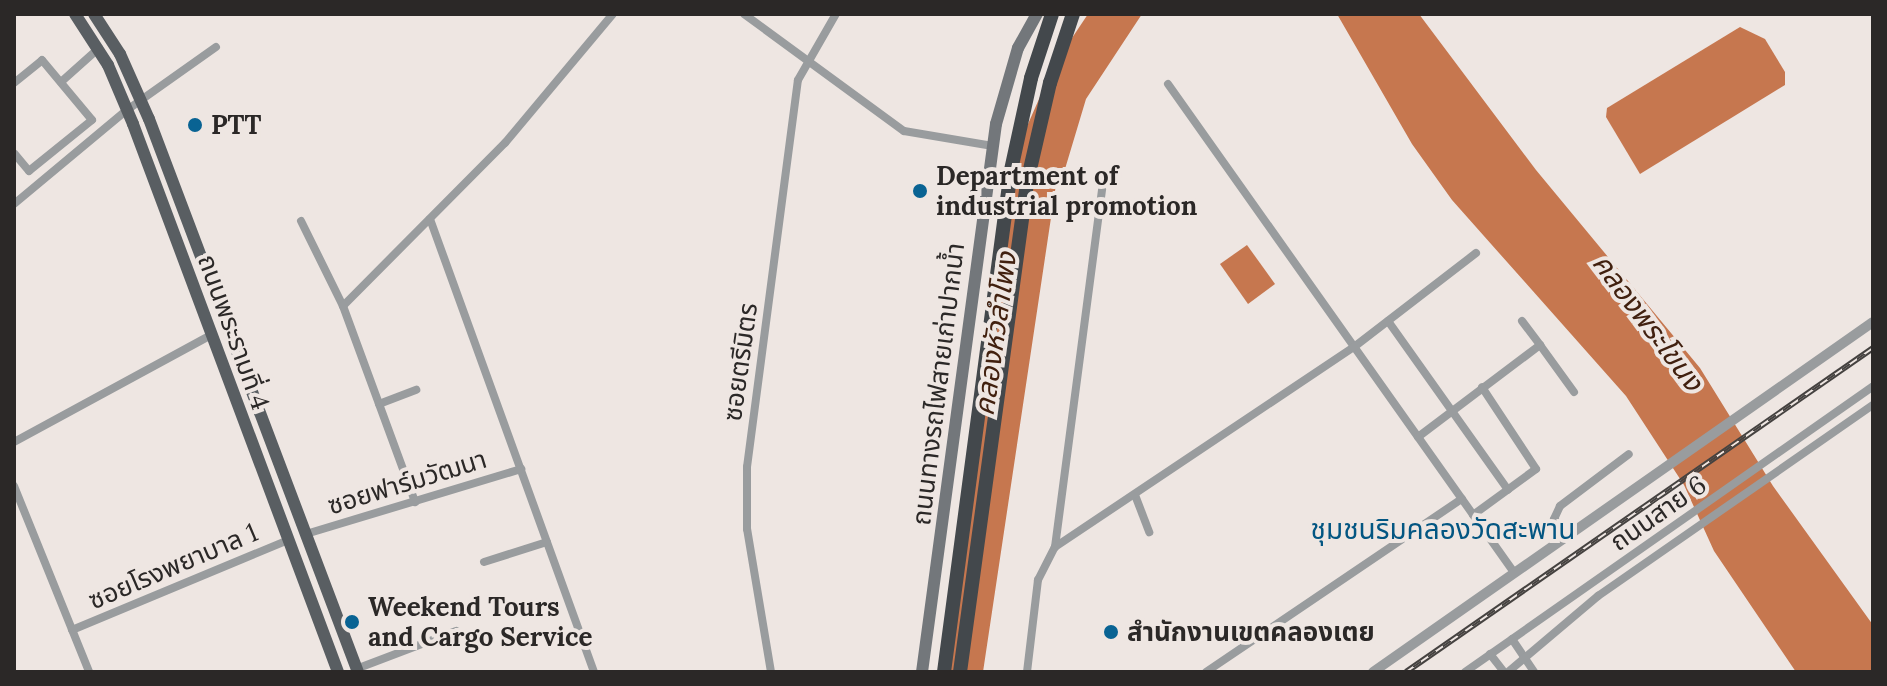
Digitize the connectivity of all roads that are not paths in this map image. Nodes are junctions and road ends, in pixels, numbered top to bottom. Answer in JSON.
{"nodes":[{"id":1,"x":75,"y":14,"type":"edge"},
{"id":2,"x":613,"y":14,"type":"edge"},
{"id":3,"x":744,"y":14,"type":"edge"},
{"id":4,"x":836,"y":14,"type":"edge"},
{"id":5,"x":1037,"y":14,"type":"edge"},
{"id":6,"x":1052,"y":14,"type":"edge"},
{"id":7,"x":1073,"y":14,"type":"edge"},
{"id":8,"x":97,"y":15,"type":"edge"},
{"id":9,"x":216,"y":47,"type":"dead end"},
{"id":10,"x":99,"y":48,"type":"junction"},
{"id":11,"x":809,"y":59,"type":"junction"},
{"id":12,"x":61,"y":82,"type":"junction"},
{"id":13,"x":14,"y":83,"type":"edge"},
{"id":14,"x":1168,"y":84,"type":"dead end"},
{"id":15,"x":141,"y":99,"type":"junction"},
{"id":16,"x":127,"y":110,"type":"junction"},
{"id":17,"x":993,"y":146,"type":"junction"},
{"id":18,"x":14,"y":153,"type":"edge"},
{"id":19,"x":1104,"y":174,"type":"dead end"},
{"id":20,"x":14,"y":204,"type":"edge"},
{"id":21,"x":430,"y":219,"type":"junction"},
{"id":22,"x":301,"y":221,"type":"dead end"},
{"id":23,"x":1476,"y":253,"type":"dead end"},
{"id":24,"x":343,"y":306,"type":"junction"},
{"id":25,"x":1388,"y":321,"type":"junction"},
{"id":26,"x":1522,"y":321,"type":"dead end"},
{"id":27,"x":1873,"y":322,"type":"edge"},
{"id":28,"x":211,"y":335,"type":"junction"},
{"id":29,"x":1540,"y":345,"type":"junction"},
{"id":30,"x":1354,"y":347,"type":"junction"},
{"id":31,"x":1873,"y":386,"type":"edge"},
{"id":32,"x":1482,"y":387,"type":"junction"},
{"id":33,"x":416,"y":390,"type":"dead end"},
{"id":34,"x":1574,"y":392,"type":"dead end"},
{"id":35,"x":379,"y":404,"type":"junction"},
{"id":36,"x":1873,"y":405,"type":"edge"},
{"id":37,"x":1452,"y":411,"type":"junction"},
{"id":38,"x":1418,"y":437,"type":"junction"},
{"id":39,"x":14,"y":442,"type":"edge"},
{"id":40,"x":1629,"y":454,"type":"dead end"},
{"id":41,"x":521,"y":469,"type":"junction"},
{"id":42,"x":14,"y":486,"type":"edge"},
{"id":43,"x":1508,"y":490,"type":"junction"},
{"id":44,"x":1135,"y":495,"type":"junction"},
{"id":45,"x":1462,"y":499,"type":"junction"},
{"id":46,"x":415,"y":502,"type":"junction"},
{"id":47,"x":1473,"y":515,"type":"junction"},
{"id":48,"x":1149,"y":532,"type":"dead end"},
{"id":49,"x":1567,"y":533,"type":"junction"},
{"id":50,"x":306,"y":534,"type":"junction"},
{"id":51,"x":288,"y":540,"type":"junction"},
{"id":52,"x":547,"y":542,"type":"junction"},
{"id":53,"x":1055,"y":547,"type":"junction"},
{"id":54,"x":484,"y":562,"type":"dead end"},
{"id":55,"x":1513,"y":571,"type":"junction"},
{"id":56,"x":72,"y":630,"type":"junction"},
{"id":57,"x":456,"y":631,"type":"dead end"},
{"id":58,"x":1512,"y":639,"type":"junction"},
{"id":59,"x":1490,"y":654,"type":"junction"},
{"id":60,"x":1525,"y":659,"type":"junction"},
{"id":61,"x":357,"y":670,"type":"edge"},
{"id":62,"x":89,"y":672,"type":"edge"},
{"id":63,"x":338,"y":672,"type":"edge"},
{"id":64,"x":594,"y":672,"type":"edge"},
{"id":65,"x":771,"y":672,"type":"edge"},
{"id":66,"x":922,"y":672,"type":"edge"},
{"id":67,"x":944,"y":672,"type":"edge"},
{"id":68,"x":960,"y":672,"type":"edge"},
{"id":69,"x":1027,"y":672,"type":"edge"},
{"id":70,"x":1206,"y":672,"type":"edge"},
{"id":71,"x":1373,"y":672,"type":"edge"},
{"id":72,"x":1465,"y":672,"type":"edge"},
{"id":73,"x":1506,"y":672,"type":"edge"},
{"id":74,"x":1534,"y":672,"type":"edge"}],
"edges":[{"from":1,"to":10,"type":"main road","name":"ถนนพระรามที่ 4"},
{"from":2,"to":21,"type":"street"},
{"from":3,"to":11,"type":"street"},
{"from":4,"to":11,"type":"street","name":"ซอยตรีมิตร"},
{"from":5,"to":17,"type":"main road","name":"ถนนทางรถไฟสายเก่าปากน้ำ"},
{"from":6,"to":67,"type":"highway"},
{"from":7,"to":68,"type":"highway"},
{"from":8,"to":15,"type":"main road","name":"ถนนพระรามที่ 4"},
{"from":9,"to":15,"type":"street"},
{"from":10,"to":12,"type":"street"},
{"from":10,"to":16,"type":"main road","name":"ถนนพระรามที่ 4"},
{"from":11,"to":17,"type":"street"},
{"from":11,"to":65,"type":"street","name":"ซอยตรีมิตร"},
{"from":12,"to":13,"type":"street"},
{"from":12,"to":18,"type":"street"},
{"from":14,"to":30,"type":"street"},
{"from":15,"to":16,"type":"street"},
{"from":15,"to":50,"type":"main road","name":"ถนนพระรามที่ 4"},
{"from":16,"to":20,"type":"street"},
{"from":16,"to":28,"type":"main road","name":"ถนนพระรามที่ 4"},
{"from":17,"to":66,"type":"main road","name":"ถนนทางรถไฟสายเก่าปากน้ำ"},
{"from":19,"to":53,"type":"street"},
{"from":21,"to":24,"type":"street"},
{"from":21,"to":41,"type":"street"},
{"from":22,"to":24,"type":"street"},
{"from":23,"to":25,"type":"street"},
{"from":24,"to":35,"type":"street"},
{"from":25,"to":30,"type":"street"},
{"from":25,"to":37,"type":"street"},
{"from":26,"to":29,"type":"street"},
{"from":27,"to":49,"type":"street"},
{"from":28,"to":39,"type":"street"},
{"from":28,"to":51,"type":"main road","name":"ถนนพระรามที่ 4"},
{"from":29,"to":32,"type":"street"},
{"from":29,"to":34,"type":"street"},
{"from":30,"to":38,"type":"street"},
{"from":30,"to":44,"type":"street"},
{"from":31,"to":58,"type":"street","name":"ถนนสาย 6"},
{"from":32,"to":37,"type":"street"},
{"from":32,"to":43,"type":"street"},
{"from":33,"to":35,"type":"street"},
{"from":35,"to":46,"type":"street"},
{"from":36,"to":60,"type":"street","name":"ถนนสาย 6"},
{"from":37,"to":38,"type":"street"},
{"from":37,"to":43,"type":"street"},
{"from":38,"to":45,"type":"street"},
{"from":40,"to":49,"type":"street"},
{"from":41,"to":46,"type":"street","name":"ซอยฟาร์มวัฒนา"},
{"from":41,"to":52,"type":"street"},
{"from":42,"to":56,"type":"street"},
{"from":43,"to":47,"type":"street"},
{"from":44,"to":48,"type":"street"},
{"from":44,"to":53,"type":"street"},
{"from":45,"to":47,"type":"street"},
{"from":45,"to":70,"type":"street"},
{"from":46,"to":50,"type":"street","name":"ซอยฟาร์มวัฒนา"},
{"from":47,"to":55,"type":"street"},
{"from":49,"to":55,"type":"street"},
{"from":50,"to":51,"type":"main road"},
{"from":50,"to":61,"type":"main road","name":"ถนนพระรามที่ 4"},
{"from":51,"to":56,"type":"street","name":"ซอยโรงพยาบาล 1"},
{"from":51,"to":63,"type":"main road","name":"ถนนพระรามที่ 4"},
{"from":52,"to":54,"type":"street"},
{"from":52,"to":64,"type":"street"},
{"from":53,"to":69,"type":"street"},
{"from":55,"to":71,"type":"street"},
{"from":56,"to":62,"type":"street"},
{"from":57,"to":61,"type":"street"},
{"from":58,"to":59,"type":"street","name":"ถนนสาย 6"},
{"from":58,"to":60,"type":"street"},
{"from":59,"to":72,"type":"street","name":"ถนนสาย 6"},
{"from":59,"to":73,"type":"street"},
{"from":60,"to":73,"type":"street","name":"ถนนสาย 6"},
{"from":60,"to":74,"type":"street"}]}
